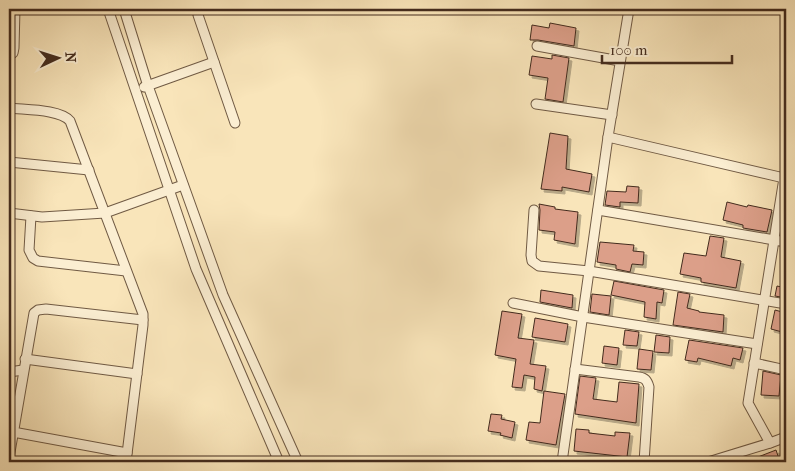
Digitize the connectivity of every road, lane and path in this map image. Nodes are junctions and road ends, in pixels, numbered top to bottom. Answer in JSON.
{"nodes":[{"id":1,"x":15,"y":9,"type":"edge"},
{"id":2,"x":108,"y":9,"type":"edge"},
{"id":3,"x":124,"y":9,"type":"edge"},
{"id":4,"x":629,"y":9,"type":"edge"},
{"id":5,"x":198,"y":16,"type":"dead end"},
{"id":6,"x":536,"y":46,"type":"dead end"},
{"id":7,"x":9,"y":55,"type":"edge"},
{"id":8,"x":620,"y":61,"type":"junction"},
{"id":9,"x":214,"y":62,"type":"junction"},
{"id":10,"x":148,"y":86,"type":"junction"},
{"id":11,"x":136,"y":90,"type":"junction"},
{"id":12,"x":536,"y":104,"type":"dead end"},
{"id":13,"x":9,"y":108,"type":"edge"},
{"id":14,"x":612,"y":115,"type":"junction"},
{"id":15,"x":235,"y":123,"type":"dead end"},
{"id":16,"x":608,"y":137,"type":"junction"},
{"id":17,"x":9,"y":162,"type":"edge"},
{"id":18,"x":89,"y":170,"type":"junction"},
{"id":19,"x":785,"y":178,"type":"edge"},
{"id":20,"x":183,"y":185,"type":"junction"},
{"id":21,"x":169,"y":190,"type":"junction"},
{"id":22,"x":534,"y":210,"type":"dead end"},
{"id":23,"x":598,"y":210,"type":"junction"},
{"id":24,"x":9,"y":213,"type":"edge"},
{"id":25,"x":105,"y":214,"type":"junction"},
{"id":26,"x":32,"y":216,"type":"junction"},
{"id":27,"x":774,"y":240,"type":"junction"},
{"id":28,"x":786,"y":242,"type":"edge"},
{"id":29,"x":126,"y":271,"type":"junction"},
{"id":30,"x":589,"y":271,"type":"junction"},
{"id":31,"x":764,"y":300,"type":"junction"},
{"id":32,"x":513,"y":303,"type":"dead end"},
{"id":33,"x":786,"y":304,"type":"edge"},
{"id":34,"x":583,"y":317,"type":"junction"},
{"id":35,"x":143,"y":320,"type":"junction"},
{"id":36,"x":757,"y":344,"type":"junction"},
{"id":37,"x":251,"y":358,"type":"junction"},
{"id":38,"x":25,"y":359,"type":"junction"},
{"id":39,"x":754,"y":363,"type":"junction"},
{"id":40,"x":237,"y":365,"type":"junction"},
{"id":41,"x":576,"y":369,"type":"junction"},
{"id":42,"x":23,"y":370,"type":"junction"},
{"id":43,"x":786,"y":370,"type":"edge"},
{"id":44,"x":9,"y":372,"type":"edge"},
{"id":45,"x":137,"y":374,"type":"junction"},
{"id":46,"x":9,"y":402,"type":"edge"},
{"id":47,"x":16,"y":411,"type":"junction"},
{"id":48,"x":13,"y":432,"type":"junction"},
{"id":49,"x":786,"y":436,"type":"edge"},
{"id":50,"x":770,"y":443,"type":"junction"},
{"id":51,"x":9,"y":458,"type":"edge"},
{"id":52,"x":126,"y":458,"type":"edge"},
{"id":53,"x":279,"y":462,"type":"edge"},
{"id":54,"x":298,"y":462,"type":"edge"},
{"id":55,"x":562,"y":462,"type":"edge"},
{"id":56,"x":644,"y":462,"type":"edge"},
{"id":57,"x":708,"y":462,"type":"edge"}],
"edges":[{"from":1,"to":7,"type":"street"},
{"from":2,"to":11,"type":"street"},
{"from":3,"to":10,"type":"street"},
{"from":4,"to":8,"type":"street"},
{"from":5,"to":9,"type":"street"},
{"from":6,"to":8,"type":"street"},
{"from":8,"to":14,"type":"street"},
{"from":9,"to":10,"type":"street"},
{"from":9,"to":15,"type":"street"},
{"from":10,"to":11,"type":"street"},
{"from":10,"to":20,"type":"street"},
{"from":11,"to":21,"type":"street"},
{"from":12,"to":14,"type":"street"},
{"from":13,"to":18,"type":"street"},
{"from":14,"to":16,"type":"street"},
{"from":16,"to":19,"type":"street"},
{"from":16,"to":23,"type":"street"},
{"from":17,"to":18,"type":"street"},
{"from":18,"to":25,"type":"street"},
{"from":19,"to":27,"type":"street"},
{"from":20,"to":21,"type":"street"},
{"from":20,"to":37,"type":"street"},
{"from":21,"to":25,"type":"street"},
{"from":21,"to":40,"type":"street"},
{"from":22,"to":30,"type":"street"},
{"from":23,"to":27,"type":"street"},
{"from":23,"to":30,"type":"street"},
{"from":24,"to":26,"type":"street"},
{"from":25,"to":26,"type":"street"},
{"from":25,"to":29,"type":"street"},
{"from":26,"to":29,"type":"street"},
{"from":27,"to":28,"type":"street"},
{"from":27,"to":31,"type":"street"},
{"from":29,"to":35,"type":"street"},
{"from":30,"to":31,"type":"street"},
{"from":30,"to":34,"type":"street"},
{"from":31,"to":33,"type":"street"},
{"from":31,"to":36,"type":"street"},
{"from":32,"to":34,"type":"street"},
{"from":34,"to":36,"type":"street"},
{"from":34,"to":41,"type":"street"},
{"from":35,"to":38,"type":"street"},
{"from":35,"to":45,"type":"street"},
{"from":36,"to":39,"type":"street"},
{"from":37,"to":40,"type":"street"},
{"from":37,"to":54,"type":"street"},
{"from":38,"to":42,"type":"street"},
{"from":38,"to":45,"type":"street"},
{"from":39,"to":43,"type":"street"},
{"from":39,"to":50,"type":"street"},
{"from":40,"to":53,"type":"street"},
{"from":41,"to":55,"type":"street"},
{"from":41,"to":56,"type":"street"},
{"from":42,"to":44,"type":"street"},
{"from":42,"to":47,"type":"street"},
{"from":45,"to":52,"type":"street"},
{"from":46,"to":47,"type":"street"},
{"from":47,"to":48,"type":"street"},
{"from":48,"to":51,"type":"street"},
{"from":48,"to":52,"type":"street"},
{"from":49,"to":50,"type":"street"},
{"from":50,"to":57,"type":"street"}]}
